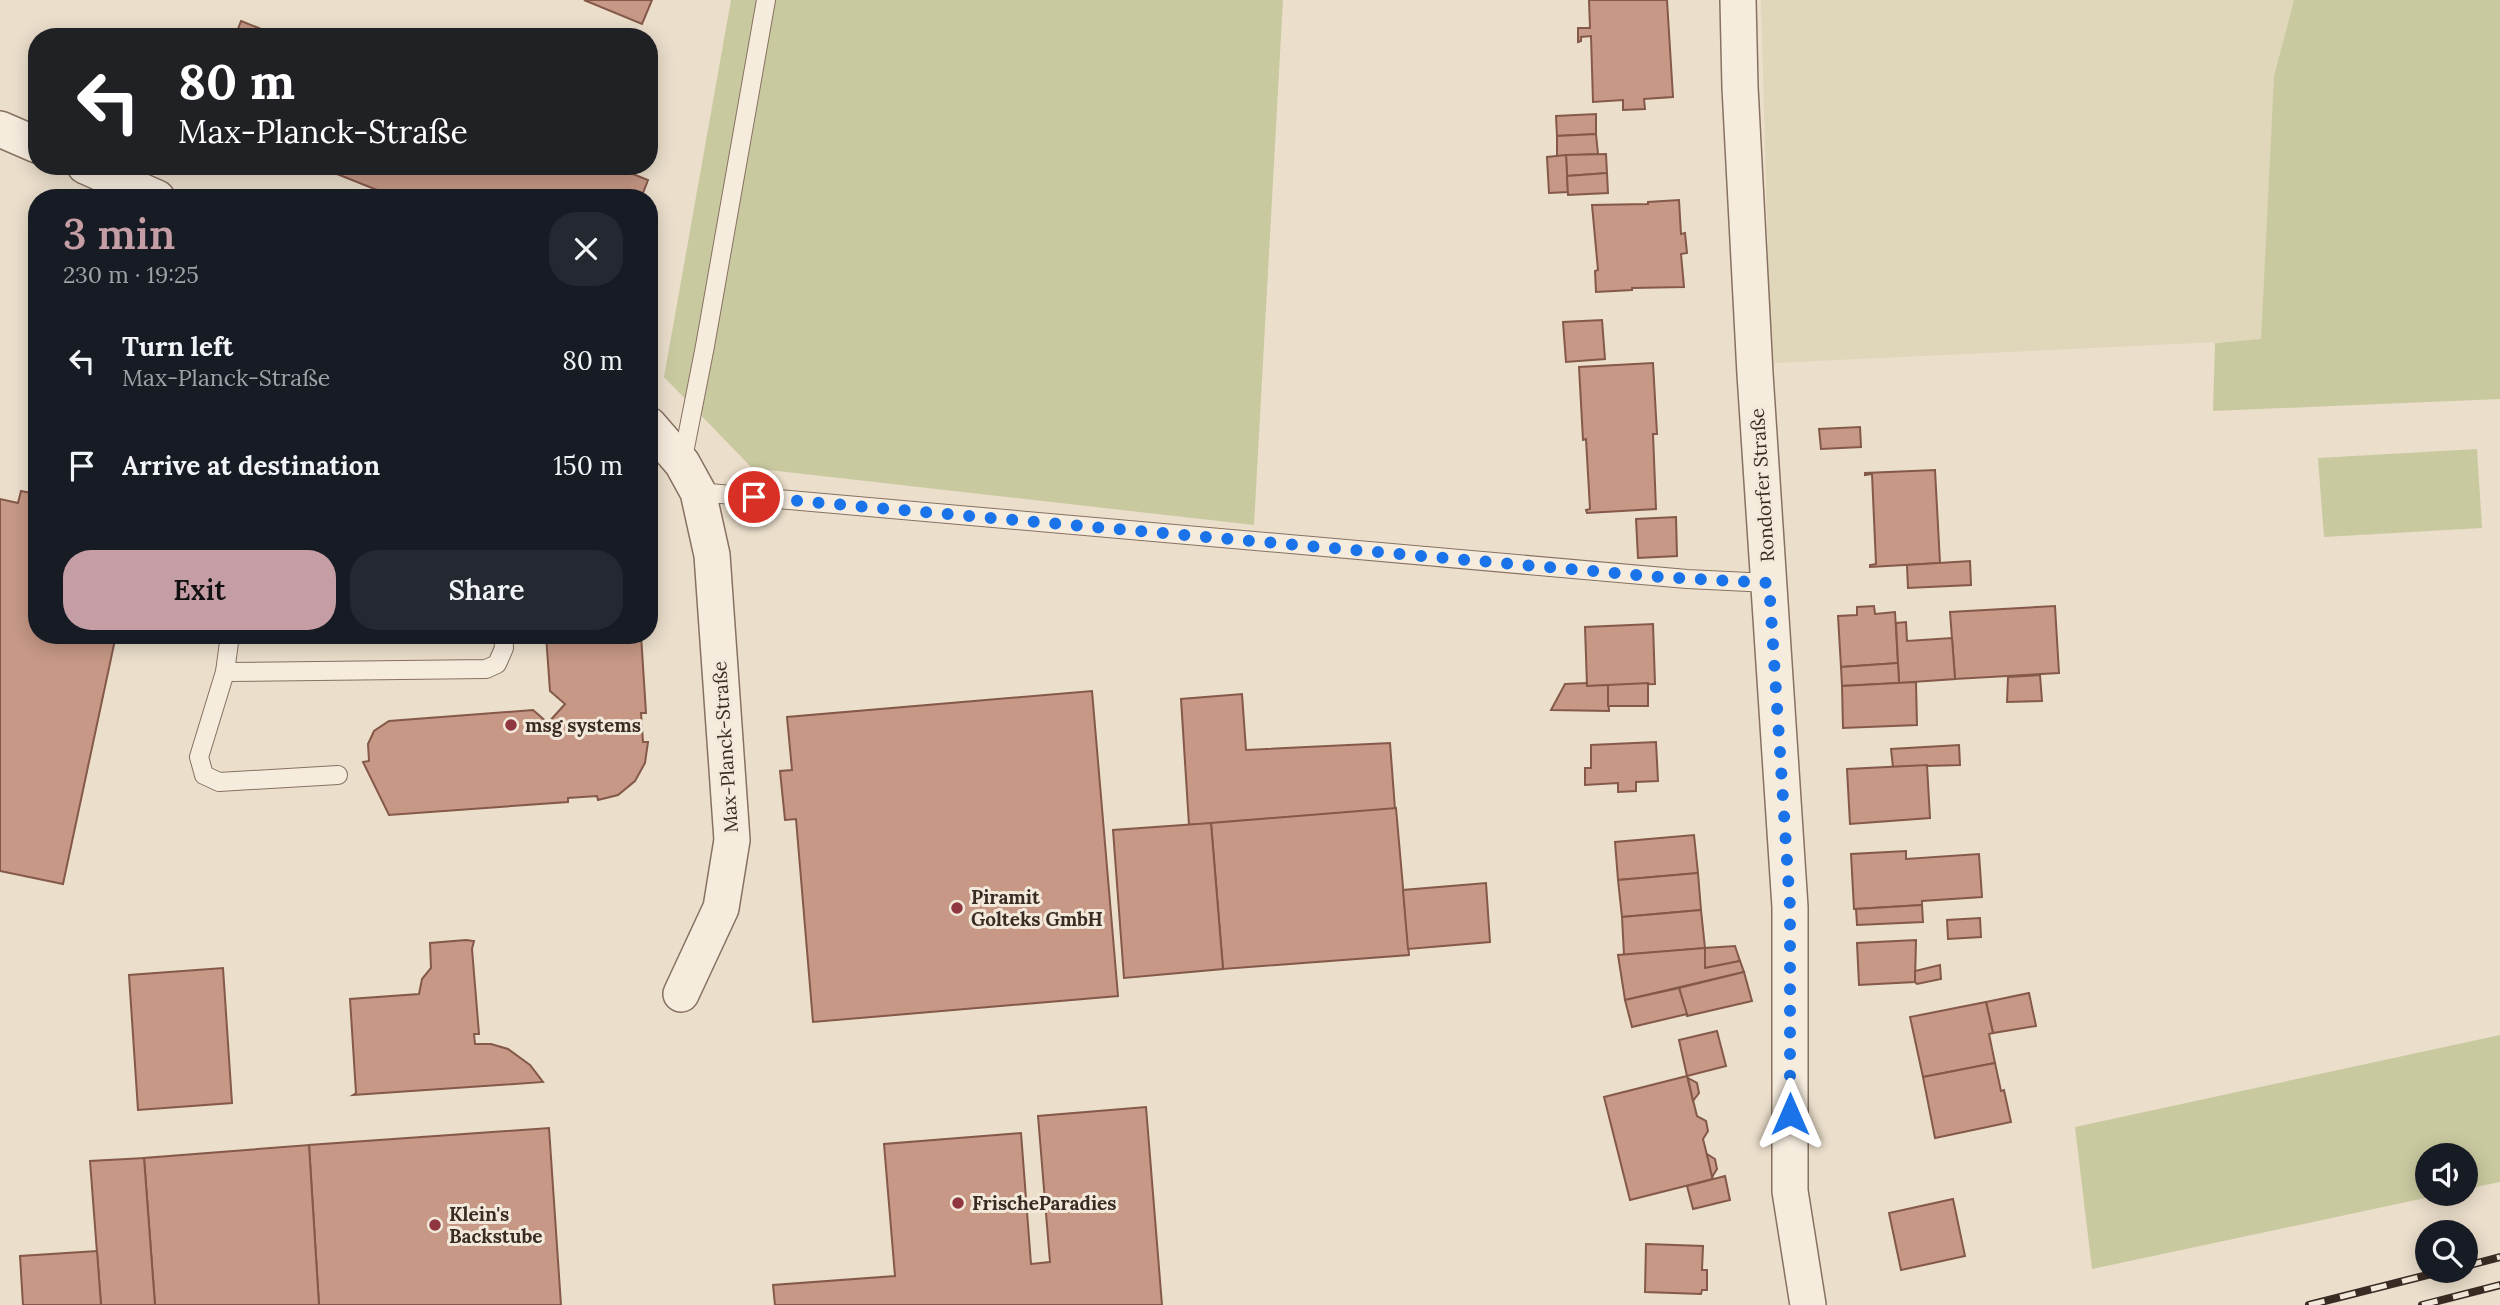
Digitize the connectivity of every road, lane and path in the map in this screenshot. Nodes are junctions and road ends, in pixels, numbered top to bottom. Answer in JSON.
{"nodes":[{"id":1,"x":766,"y":0,"type":"edge"},
{"id":2,"x":1738,"y":0,"type":"edge"},
{"id":3,"x":0,"y":129,"type":"edge"},
{"id":4,"x":28,"y":141,"type":"edge"},
{"id":5,"x":105,"y":175,"type":"edge"},
{"id":6,"x":137,"y":189,"type":"edge"},
{"id":7,"x":658,"y":437,"type":"edge"},
{"id":8,"x":690,"y":478,"type":"junction"},
{"id":9,"x":1769,"y":583,"type":"junction"},
{"id":10,"x":229,"y":644,"type":"edge"},
{"id":11,"x":504,"y":644,"type":"edge"},
{"id":12,"x":225,"y":672,"type":"junction"},
{"id":13,"x":338,"y":775,"type":"dead end"},
{"id":14,"x":681,"y":994,"type":"dead end"},
{"id":15,"x":1808,"y":1305,"type":"edge"}],
"edges":[{"from":1,"to":8,"type":"lane"},
{"from":2,"to":9,"type":"street","name":"Rondorfer Straße"},
{"from":3,"to":4,"type":"street"},
{"from":5,"to":6,"type":"street"},
{"from":7,"to":8,"type":"street","name":"Max-Planck-Straße"},
{"from":8,"to":9,"type":"lane"},
{"from":8,"to":14,"type":"street","name":"Max-Planck-Straße"},
{"from":9,"to":15,"type":"street","name":"Rondorfer Straße"},
{"from":10,"to":12,"type":"lane"},
{"from":11,"to":12,"type":"lane"},
{"from":12,"to":13,"type":"lane"}]}
